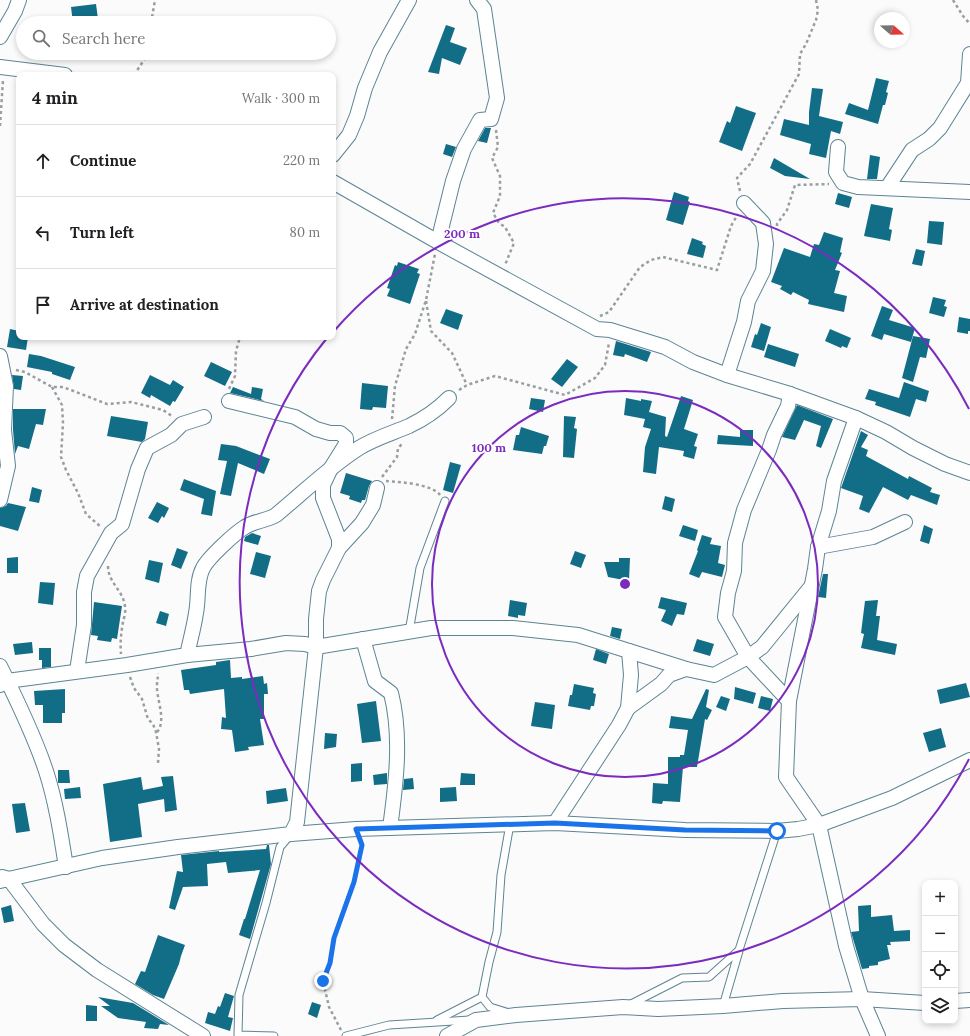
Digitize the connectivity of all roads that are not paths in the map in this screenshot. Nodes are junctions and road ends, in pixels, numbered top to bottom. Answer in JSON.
{"nodes":[{"id":1,"x":19,"y":0,"type":"edge"},
{"id":2,"x":409,"y":0,"type":"edge"},
{"id":3,"x":477,"y":0,"type":"edge"},
{"id":4,"x":0,"y":37,"type":"edge"},
{"id":5,"x":970,"y":54,"type":"edge"},
{"id":6,"x":2,"y":67,"type":"edge"},
{"id":7,"x":41,"y":72,"type":"edge"},
{"id":8,"x":838,"y":147,"type":"dead end"},
{"id":9,"x":336,"y":151,"type":"edge"},
{"id":10,"x":336,"y":184,"type":"edge"},
{"id":11,"x":887,"y":188,"type":"junction"},
{"id":12,"x":970,"y":192,"type":"edge"},
{"id":13,"x":744,"y":203,"type":"road end"},
{"id":14,"x":438,"y":242,"type":"junction"},
{"id":15,"x":1,"y":361,"type":"edge"},
{"id":16,"x":727,"y":376,"type":"junction"},
{"id":17,"x":790,"y":394,"type":"junction"},
{"id":18,"x":449,"y":398,"type":"road end"},
{"id":19,"x":229,"y":401,"type":"road end"},
{"id":20,"x":204,"y":417,"type":"dead end"},
{"id":21,"x":856,"y":418,"type":"junction"},
{"id":22,"x":331,"y":468,"type":"junction"},
{"id":23,"x":970,"y":473,"type":"edge"},
{"id":24,"x":377,"y":488,"type":"dead end"},
{"id":25,"x":0,"y":500,"type":"edge"},
{"id":26,"x":445,"y":501,"type":"road end"},
{"id":27,"x":905,"y":522,"type":"dead end"},
{"id":28,"x":818,"y":546,"type":"junction"},
{"id":29,"x":339,"y":548,"type":"junction"},
{"id":30,"x":811,"y":586,"type":"junction"},
{"id":31,"x":409,"y":632,"type":"junction"},
{"id":32,"x":363,"y":639,"type":"junction"},
{"id":33,"x":316,"y":647,"type":"junction"},
{"id":34,"x":629,"y":651,"type":"junction"},
{"id":35,"x":186,"y":655,"type":"junction"},
{"id":36,"x":748,"y":657,"type":"junction"},
{"id":37,"x":0,"y":666,"type":"edge"},
{"id":38,"x":686,"y":669,"type":"junction"},
{"id":39,"x":76,"y":671,"type":"junction"},
{"id":40,"x":4,"y":683,"type":"edge"},
{"id":41,"x":789,"y":701,"type":"junction"},
{"id":42,"x":628,"y":708,"type":"junction"},
{"id":43,"x":970,"y":760,"type":"edge"},
{"id":44,"x":555,"y":823,"type":"junction"},
{"id":45,"x":510,"y":824,"type":"junction"},
{"id":46,"x":819,"y":825,"type":"junction"},
{"id":47,"x":390,"y":828,"type":"junction"},
{"id":48,"x":777,"y":831,"type":"junction"},
{"id":49,"x":291,"y":834,"type":"junction"},
{"id":50,"x":66,"y":867,"type":"junction"},
{"id":51,"x":3,"y":879,"type":"edge"},
{"id":52,"x":739,"y":950,"type":"junction"},
{"id":53,"x":482,"y":997,"type":"junction"},
{"id":54,"x":862,"y":1000,"type":"junction"},
{"id":55,"x":970,"y":1000,"type":"edge"},
{"id":56,"x":958,"y":1001,"type":"edge"},
{"id":57,"x":922,"y":1003,"type":"edge"},
{"id":58,"x":723,"y":1006,"type":"junction"},
{"id":59,"x":623,"y":1007,"type":"junction"},
{"id":60,"x":516,"y":1015,"type":"junction"},
{"id":61,"x":476,"y":1020,"type":"junction"},
{"id":62,"x":433,"y":1022,"type":"junction"},
{"id":63,"x":203,"y":1036,"type":"edge"},
{"id":64,"x":274,"y":1036,"type":"edge"},
{"id":65,"x":345,"y":1036,"type":"edge"},
{"id":66,"x":447,"y":1036,"type":"edge"},
{"id":67,"x":878,"y":1036,"type":"edge"}],
"edges":[{"from":1,"to":4,"type":"street"},
{"from":2,"to":9,"type":"street"},
{"from":3,"to":14,"type":"street"},
{"from":5,"to":11,"type":"street"},
{"from":6,"to":7,"type":"street"},
{"from":8,"to":11,"type":"street"},
{"from":10,"to":14,"type":"street"},
{"from":11,"to":12,"type":"street"},
{"from":13,"to":16,"type":"street"},
{"from":14,"to":16,"type":"street"},
{"from":15,"to":25,"type":"street"},
{"from":16,"to":17,"type":"street"},
{"from":17,"to":21,"type":"street"},
{"from":17,"to":36,"type":"street"},
{"from":18,"to":22,"type":"street"},
{"from":19,"to":22,"type":"street"},
{"from":20,"to":39,"type":"street"},
{"from":21,"to":23,"type":"street"},
{"from":21,"to":28,"type":"street"},
{"from":22,"to":29,"type":"street"},
{"from":22,"to":35,"type":"street"},
{"from":24,"to":29,"type":"street"},
{"from":26,"to":31,"type":"lane"},
{"from":27,"to":28,"type":"street"},
{"from":28,"to":30,"type":"street"},
{"from":29,"to":33,"type":"street"},
{"from":30,"to":36,"type":"street"},
{"from":30,"to":41,"type":"street"},
{"from":31,"to":32,"type":"street"},
{"from":31,"to":34,"type":"street"},
{"from":32,"to":33,"type":"street"},
{"from":32,"to":47,"type":"street"},
{"from":33,"to":35,"type":"street"},
{"from":33,"to":49,"type":"street"},
{"from":34,"to":38,"type":"street"},
{"from":34,"to":42,"type":"street"},
{"from":35,"to":39,"type":"street"},
{"from":36,"to":38,"type":"street"},
{"from":36,"to":41,"type":"street"},
{"from":37,"to":40,"type":"street"},
{"from":38,"to":42,"type":"street"},
{"from":39,"to":40,"type":"street"},
{"from":40,"to":50,"type":"street"},
{"from":41,"to":46,"type":"street"},
{"from":42,"to":44,"type":"street"},
{"from":43,"to":46,"type":"street"},
{"from":44,"to":45,"type":"street"},
{"from":44,"to":48,"type":"street"},
{"from":45,"to":47,"type":"street"},
{"from":45,"to":53,"type":"lane"},
{"from":46,"to":48,"type":"street"},
{"from":46,"to":54,"type":"street"},
{"from":47,"to":49,"type":"street"},
{"from":48,"to":52,"type":"lane"},
{"from":49,"to":50,"type":"street"},
{"from":49,"to":64,"type":"lane"},
{"from":50,"to":51,"type":"street"},
{"from":51,"to":63,"type":"street"},
{"from":52,"to":58,"type":"lane"},
{"from":52,"to":59,"type":"lane"},
{"from":53,"to":60,"type":"lane"},
{"from":53,"to":62,"type":"lane"},
{"from":54,"to":57,"type":"street"},
{"from":54,"to":58,"type":"street"},
{"from":54,"to":67,"type":"street"},
{"from":55,"to":56,"type":"street"},
{"from":58,"to":59,"type":"street"},
{"from":59,"to":60,"type":"street"},
{"from":60,"to":61,"type":"street"},
{"from":61,"to":62,"type":"lane"},
{"from":61,"to":66,"type":"street"},
{"from":62,"to":65,"type":"lane"}]}
